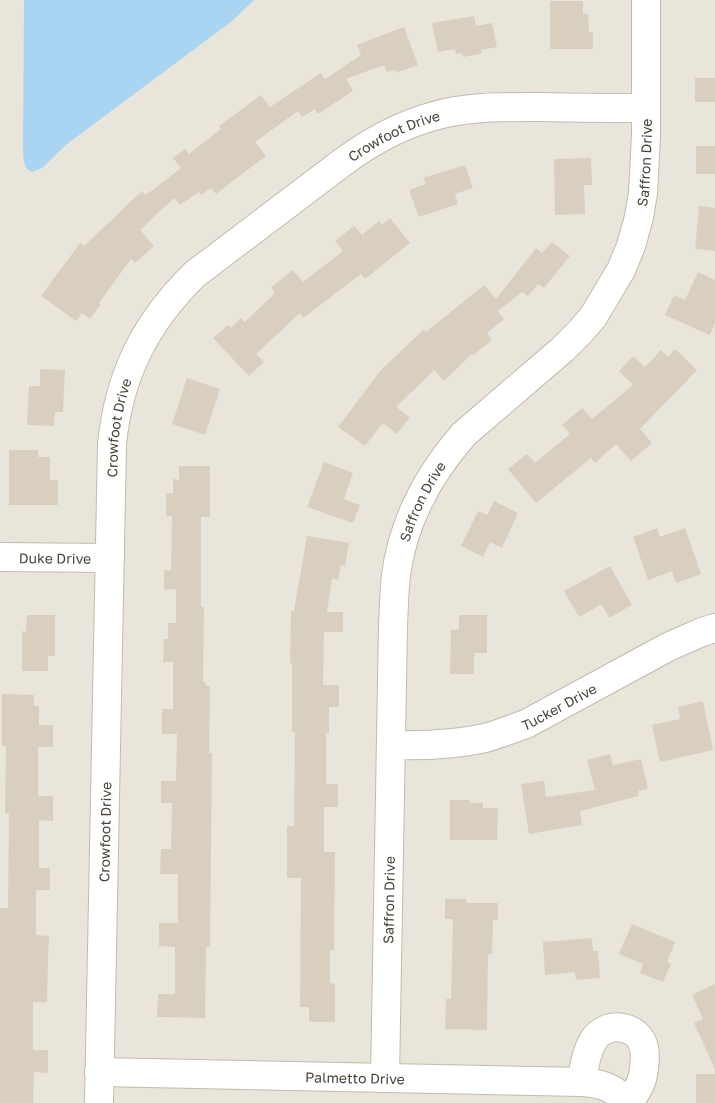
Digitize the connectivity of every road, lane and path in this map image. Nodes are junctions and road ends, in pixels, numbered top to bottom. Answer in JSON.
{"nodes":[{"id":1,"x":646,"y":0,"type":"edge"},
{"id":2,"x":646,"y":108,"type":"junction"},
{"id":3,"x":0,"y":557,"type":"edge"},
{"id":4,"x":110,"y":558,"type":"junction"},
{"id":5,"x":715,"y":628,"type":"edge"},
{"id":6,"x":391,"y":745,"type":"junction"},
{"id":7,"x":99,"y":1072,"type":"junction"},
{"id":8,"x":385,"y":1078,"type":"junction"},
{"id":9,"x":581,"y":1082,"type":"junction"},
{"id":10,"x":622,"y":1098,"type":"edge"},
{"id":11,"x":99,"y":1103,"type":"edge"}],
"edges":[{"from":1,"to":2,"type":"street","name":"Saffron Drive"},
{"from":2,"to":4,"type":"street","name":"Crowfoot Drive"},
{"from":2,"to":6,"type":"street","name":"Saffron Drive"},
{"from":3,"to":4,"type":"street","name":"Duke Drive"},
{"from":4,"to":7,"type":"street","name":"Crowfoot Drive"},
{"from":5,"to":6,"type":"street","name":"Tucker Drive"},
{"from":6,"to":8,"type":"street","name":"Saffron Drive"},
{"from":7,"to":8,"type":"street","name":"Palmetto Drive"},
{"from":7,"to":11,"type":"street","name":"Crowfoot Drive"},
{"from":8,"to":9,"type":"street","name":"Palmetto Drive"},
{"from":9,"to":10,"type":"street","name":"Palmetto Drive"},
{"from":9,"to":10,"type":"street"}]}
